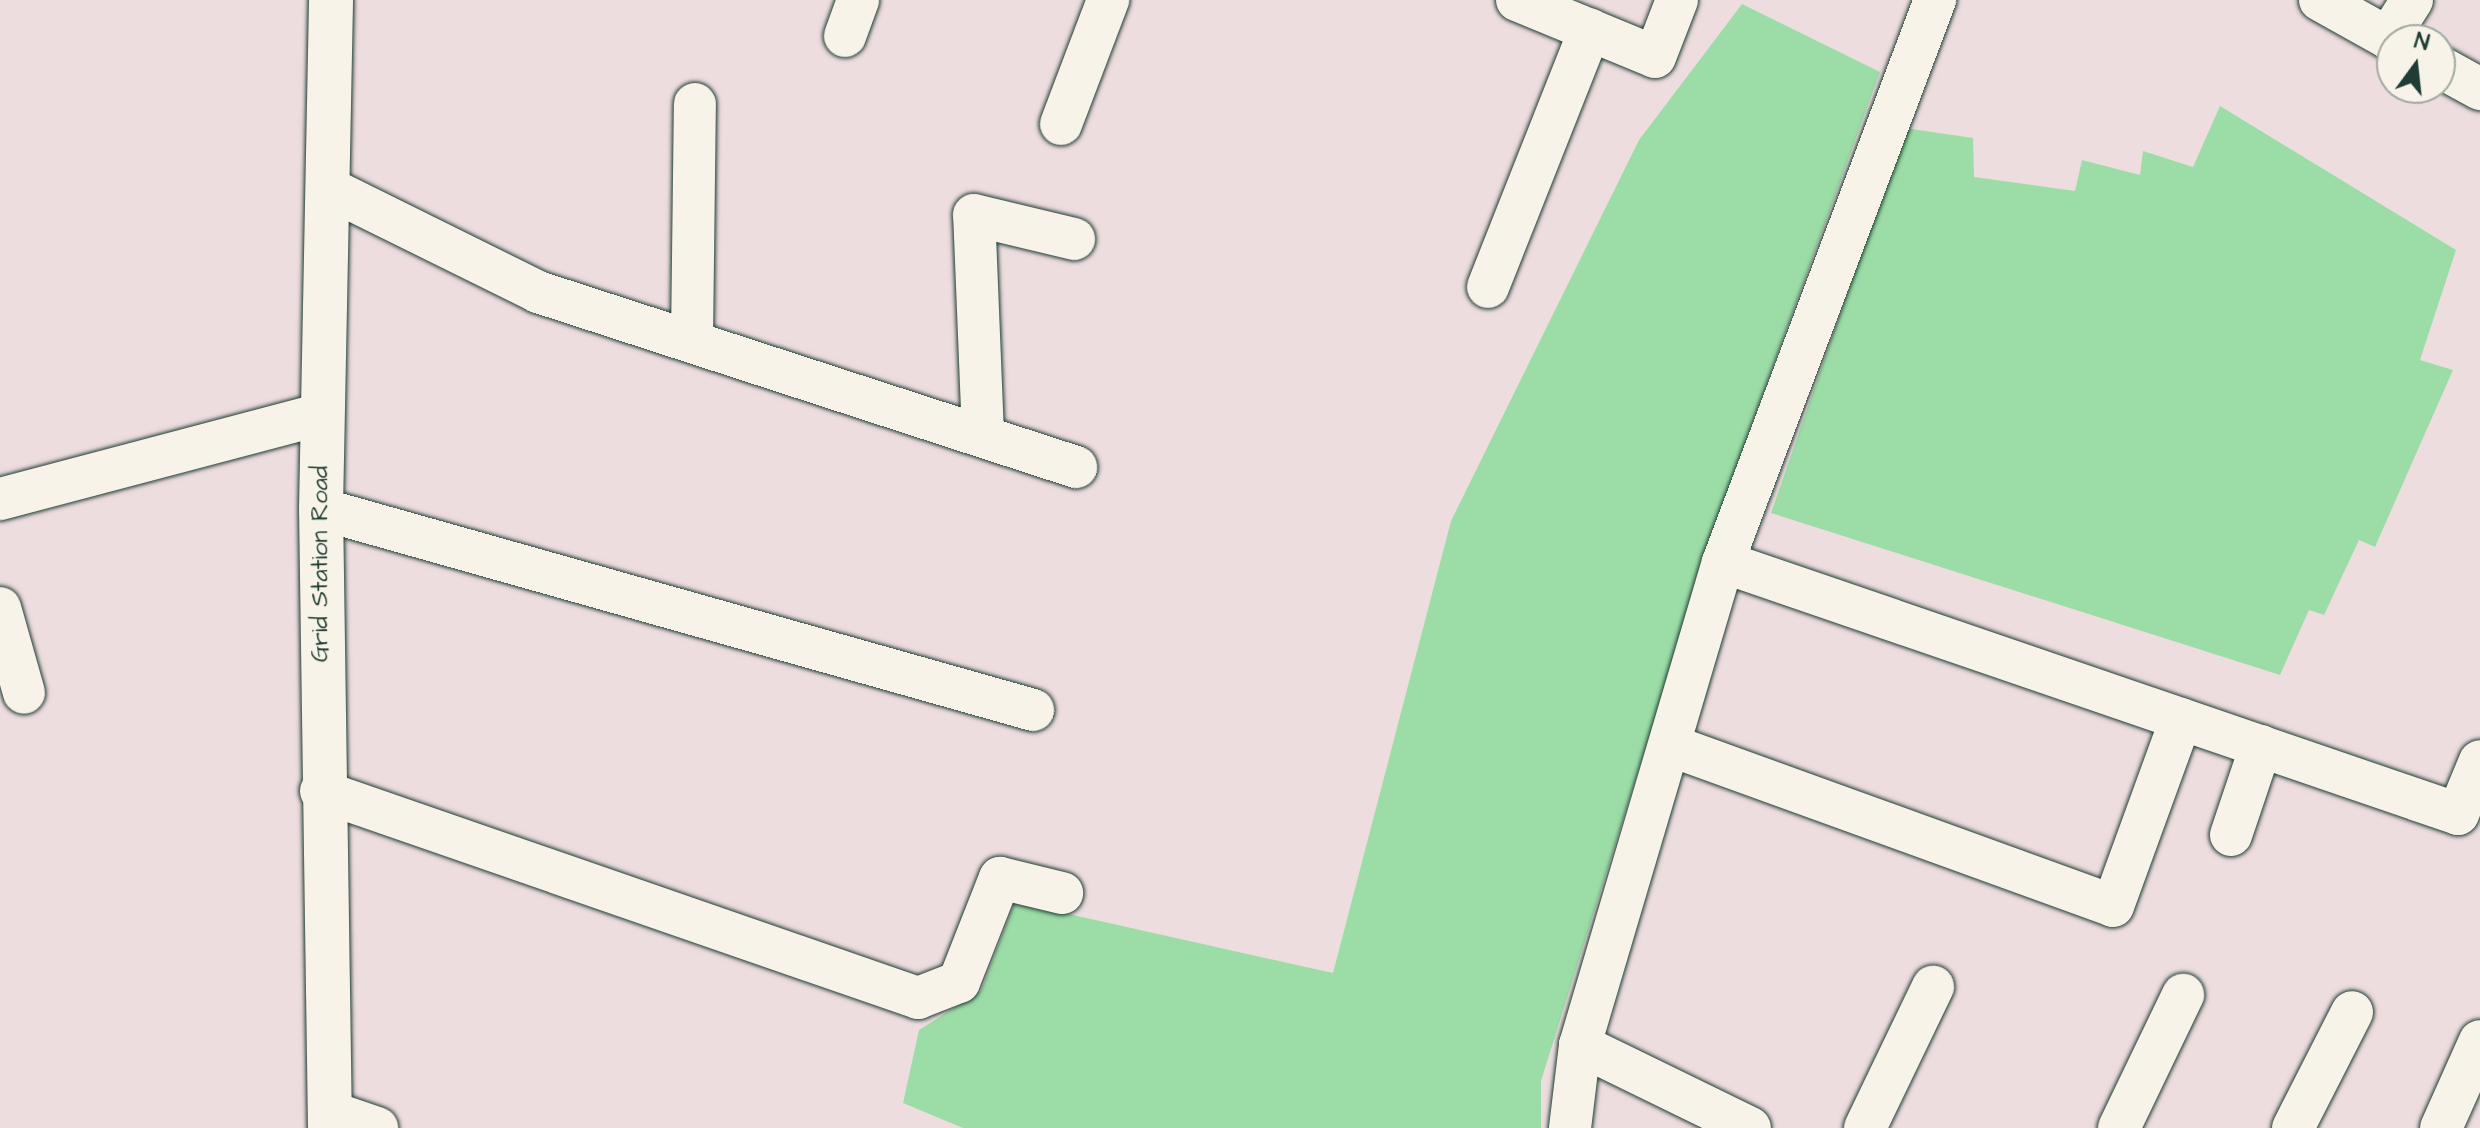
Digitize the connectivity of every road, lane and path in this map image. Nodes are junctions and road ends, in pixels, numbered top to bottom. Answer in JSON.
{"nodes":[{"id":1,"x":331,"y":0,"type":"edge"},
{"id":2,"x":1108,"y":0,"type":"edge"},
{"id":3,"x":1517,"y":0,"type":"edge"},
{"id":4,"x":1677,"y":0,"type":"edge"},
{"id":5,"x":1935,"y":0,"type":"edge"},
{"id":6,"x":2320,"y":0,"type":"edge"},
{"id":7,"x":2412,"y":0,"type":"edge"},
{"id":8,"x":2398,"y":24,"type":"edge"},
{"id":9,"x":1590,"y":30,"type":"junction"},
{"id":10,"x":2376,"y":31,"type":"edge"},
{"id":11,"x":2456,"y":76,"type":"edge"},
{"id":12,"x":2480,"y":89,"type":"edge"},
{"id":13,"x":695,"y":104,"type":"dead end"},
{"id":14,"x":1061,"y":124,"type":"dead end"},
{"id":15,"x":332,"y":190,"type":"junction"},
{"id":16,"x":1074,"y":239,"type":"dead end"},
{"id":17,"x":1488,"y":287,"type":"dead end"},
{"id":18,"x":692,"y":340,"type":"junction"},
{"id":19,"x":321,"y":414,"type":"junction"},
{"id":20,"x":983,"y":435,"type":"junction"},
{"id":21,"x":1076,"y":467,"type":"dead end"},
{"id":22,"x":0,"y":499,"type":"edge"},
{"id":23,"x":321,"y":509,"type":"junction"},
{"id":24,"x":1723,"y":562,"type":"junction"},
{"id":25,"x":0,"y":608,"type":"edge"},
{"id":26,"x":24,"y":693,"type":"dead end"},
{"id":27,"x":1033,"y":710,"type":"dead end"},
{"id":28,"x":2181,"y":719,"type":"junction"},
{"id":29,"x":1672,"y":746,"type":"junction"},
{"id":30,"x":2261,"y":746,"type":"junction"},
{"id":31,"x":2480,"y":761,"type":"edge"},
{"id":32,"x":321,"y":791,"type":"junction"},
{"id":33,"x":2231,"y":835,"type":"dead end"},
{"id":34,"x":1062,"y":893,"type":"dead end"},
{"id":35,"x":1933,"y":987,"type":"dead end"},
{"id":36,"x":2183,"y":995,"type":"dead end"},
{"id":37,"x":2352,"y":1012,"type":"dead end"},
{"id":38,"x":2480,"y":1041,"type":"edge"},
{"id":39,"x":1580,"y":1045,"type":"junction"},
{"id":40,"x":330,"y":1120,"type":"edge"},
{"id":41,"x":377,"y":1128,"type":"edge"},
{"id":42,"x":1570,"y":1128,"type":"edge"},
{"id":43,"x":1750,"y":1128,"type":"edge"},
{"id":44,"x":1865,"y":1128,"type":"edge"},
{"id":45,"x":2119,"y":1128,"type":"edge"},
{"id":46,"x":2293,"y":1128,"type":"edge"},
{"id":47,"x":2441,"y":1128,"type":"edge"}],
"edges":[{"from":1,"to":15,"type":"main road","name":"Grid Station Road"},
{"from":2,"to":14,"type":"street"},
{"from":3,"to":9,"type":"street"},
{"from":4,"to":9,"type":"street"},
{"from":5,"to":24,"type":"street"},
{"from":6,"to":10,"type":"street"},
{"from":7,"to":8,"type":"street"},
{"from":9,"to":17,"type":"street"},
{"from":11,"to":12,"type":"street"},
{"from":13,"to":18,"type":"street"},
{"from":15,"to":18,"type":"street"},
{"from":15,"to":19,"type":"main road","name":"Grid Station Road"},
{"from":16,"to":20,"type":"street"},
{"from":18,"to":20,"type":"street"},
{"from":19,"to":22,"type":"street"},
{"from":19,"to":23,"type":"main road","name":"Grid Station Road"},
{"from":20,"to":21,"type":"street"},
{"from":23,"to":27,"type":"street"},
{"from":23,"to":32,"type":"main road","name":"Grid Station Road"},
{"from":24,"to":28,"type":"street"},
{"from":24,"to":29,"type":"street"},
{"from":25,"to":26,"type":"street"},
{"from":28,"to":29,"type":"street"},
{"from":28,"to":30,"type":"street"},
{"from":29,"to":39,"type":"street"},
{"from":30,"to":31,"type":"street"},
{"from":30,"to":33,"type":"street"},
{"from":32,"to":34,"type":"street"},
{"from":32,"to":40,"type":"main road","name":"Grid Station Road"},
{"from":35,"to":44,"type":"street"},
{"from":36,"to":45,"type":"street"},
{"from":37,"to":46,"type":"street"},
{"from":38,"to":47,"type":"street"},
{"from":39,"to":42,"type":"street"},
{"from":39,"to":43,"type":"street"},
{"from":40,"to":41,"type":"street"}]}
